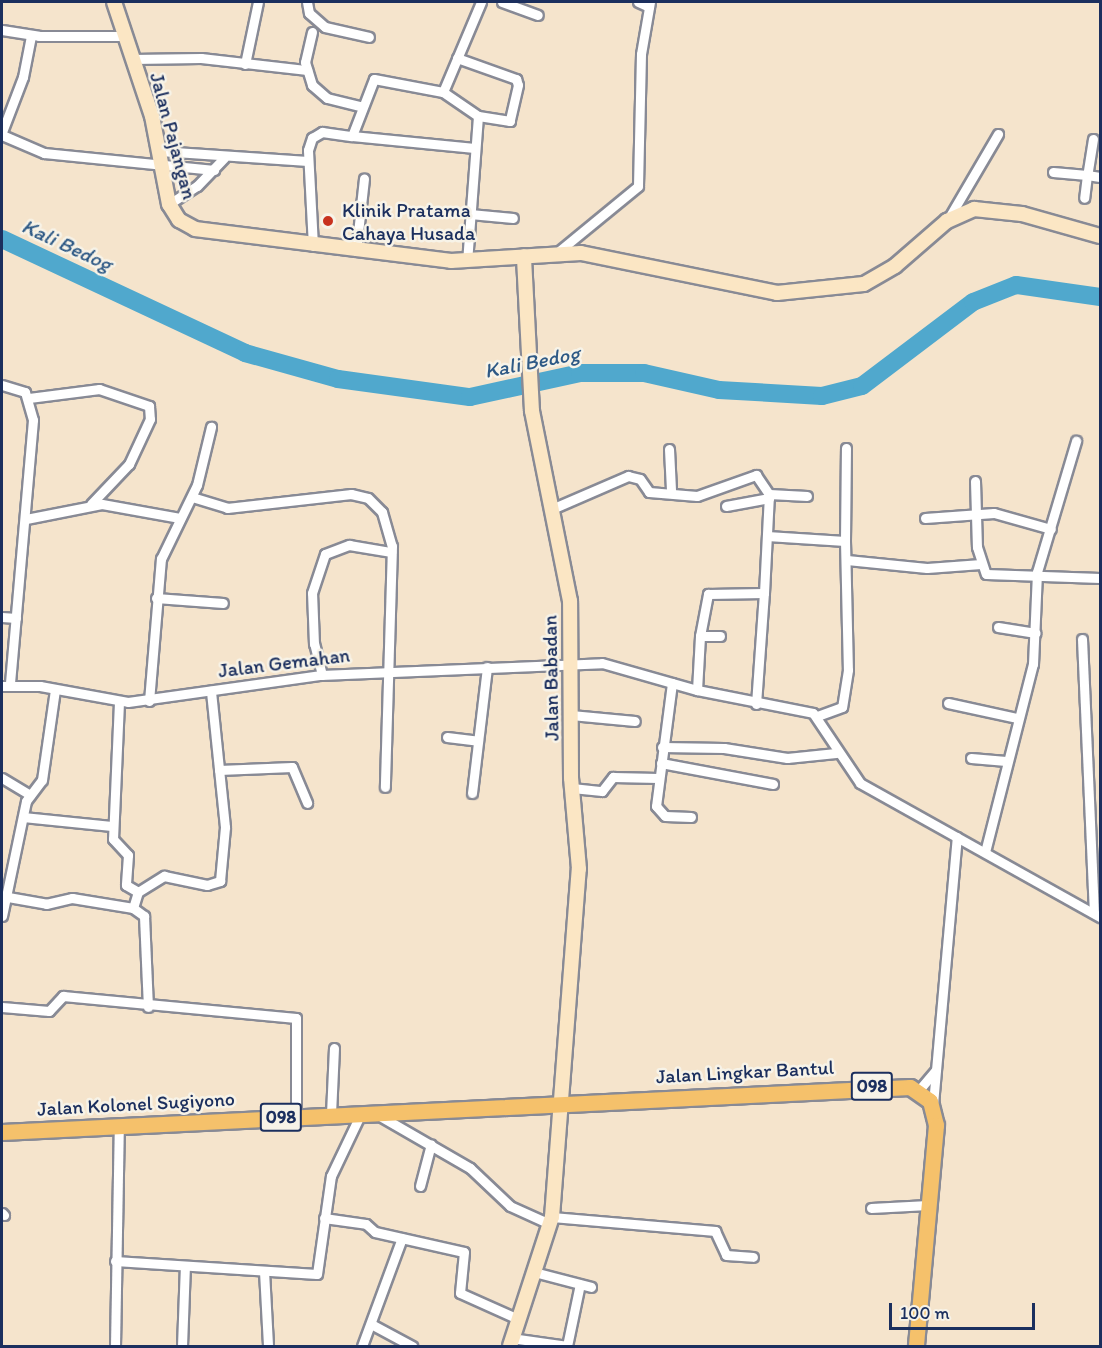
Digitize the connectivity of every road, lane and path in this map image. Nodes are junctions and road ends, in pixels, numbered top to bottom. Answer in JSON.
{"nodes":[{"id":1,"x":114,"y":2,"type":"edge"},
{"id":2,"x":258,"y":2,"type":"edge"},
{"id":3,"x":304,"y":2,"type":"edge"},
{"id":4,"x":481,"y":2,"type":"edge"},
{"id":5,"x":502,"y":2,"type":"edge"},
{"id":6,"x":638,"y":2,"type":"edge"},
{"id":7,"x":650,"y":4,"type":"edge"},
{"id":8,"x":538,"y":15,"type":"dead end"},
{"id":9,"x":2,"y":30,"type":"edge"},
{"id":10,"x":312,"y":32,"type":"dead end"},
{"id":11,"x":31,"y":36,"type":"junction"},
{"id":12,"x":124,"y":36,"type":"junction"},
{"id":13,"x":369,"y":37,"type":"dead end"},
{"id":14,"x":457,"y":58,"type":"junction"},
{"id":15,"x":132,"y":59,"type":"junction"},
{"id":16,"x":245,"y":64,"type":"junction"},
{"id":17,"x":307,"y":70,"type":"junction"},
{"id":18,"x":443,"y":92,"type":"junction"},
{"id":19,"x":360,"y":106,"type":"junction"},
{"id":20,"x":478,"y":116,"type":"junction"},
{"id":21,"x":2,"y":134,"type":"edge"},
{"id":22,"x":998,"y":134,"type":"dead end"},
{"id":23,"x":352,"y":136,"type":"junction"},
{"id":24,"x":1093,"y":139,"type":"dead end"},
{"id":25,"x":474,"y":148,"type":"junction"},
{"id":26,"x":161,"y":158,"type":"junction"},
{"id":27,"x":224,"y":158,"type":"dead end"},
{"id":28,"x":308,"y":161,"type":"junction"},
{"id":29,"x":214,"y":170,"type":"junction"},
{"id":30,"x":1053,"y":172,"type":"dead end"},
{"id":31,"x":1087,"y":175,"type":"junction"},
{"id":32,"x":1101,"y":177,"type":"edge"},
{"id":33,"x":364,"y":178,"type":"dead end"},
{"id":34,"x":1084,"y":198,"type":"dead end"},
{"id":35,"x":169,"y":204,"type":"junction"},
{"id":36,"x":470,"y":214,"type":"junction"},
{"id":37,"x":513,"y":218,"type":"dead end"},
{"id":38,"x":947,"y":221,"type":"junction"},
{"id":39,"x":1101,"y":236,"type":"edge"},
{"id":40,"x":314,"y":246,"type":"junction"},
{"id":41,"x":356,"y":251,"type":"junction"},
{"id":42,"x":559,"y":251,"type":"junction"},
{"id":43,"x":524,"y":256,"type":"junction"},
{"id":44,"x":467,"y":261,"type":"junction"},
{"id":45,"x":2,"y":386,"type":"edge"},
{"id":46,"x":29,"y":398,"type":"junction"},
{"id":47,"x":211,"y":427,"type":"dead end"},
{"id":48,"x":1076,"y":441,"type":"dead end"},
{"id":49,"x":846,"y":448,"type":"dead end"},
{"id":50,"x":669,"y":449,"type":"dead end"},
{"id":51,"x":975,"y":481,"type":"dead end"},
{"id":52,"x":671,"y":490,"type":"junction"},
{"id":53,"x":769,"y":496,"type":"junction"},
{"id":54,"x":807,"y":496,"type":"dead end"},
{"id":55,"x":192,"y":497,"type":"junction"},
{"id":56,"x":91,"y":504,"type":"junction"},
{"id":57,"x":726,"y":506,"type":"dead end"},
{"id":58,"x":554,"y":508,"type":"junction"},
{"id":59,"x":160,"y":512,"type":"junction"},
{"id":60,"x":975,"y":514,"type":"junction"},
{"id":61,"x":180,"y":518,"type":"junction"},
{"id":62,"x":925,"y":518,"type":"dead end"},
{"id":63,"x":26,"y":519,"type":"junction"},
{"id":64,"x":1051,"y":529,"type":"junction"},
{"id":65,"x":170,"y":533,"type":"junction"},
{"id":66,"x":767,"y":536,"type":"junction"},
{"id":67,"x":845,"y":541,"type":"junction"},
{"id":68,"x":392,"y":552,"type":"junction"},
{"id":69,"x":847,"y":560,"type":"junction"},
{"id":70,"x":981,"y":564,"type":"junction"},
{"id":71,"x":1037,"y":572,"type":"junction"},
{"id":72,"x":1101,"y":578,"type":"edge"},
{"id":73,"x":764,"y":593,"type":"junction"},
{"id":74,"x":156,"y":598,"type":"junction"},
{"id":75,"x":223,"y":603,"type":"dead end"},
{"id":76,"x":2,"y":617,"type":"edge"},
{"id":77,"x":16,"y":618,"type":"junction"},
{"id":78,"x":998,"y":627,"type":"dead end"},
{"id":79,"x":1035,"y":633,"type":"junction"},
{"id":80,"x":700,"y":636,"type":"junction"},
{"id":81,"x":720,"y":636,"type":"dead end"},
{"id":82,"x":1082,"y":639,"type":"dead end"},
{"id":83,"x":573,"y":664,"type":"junction"},
{"id":84,"x":487,"y":667,"type":"junction"},
{"id":85,"x":387,"y":670,"type":"junction"},
{"id":86,"x":322,"y":675,"type":"junction"},
{"id":87,"x":672,"y":683,"type":"junction"},
{"id":88,"x":6,"y":686,"type":"edge"},
{"id":89,"x":55,"y":690,"type":"junction"},
{"id":90,"x":697,"y":690,"type":"junction"},
{"id":91,"x":211,"y":691,"type":"junction"},
{"id":92,"x":149,"y":701,"type":"junction"},
{"id":93,"x":119,"y":702,"type":"junction"},
{"id":94,"x":948,"y":703,"type":"dead end"},
{"id":95,"x":756,"y":704,"type":"junction"},
{"id":96,"x":571,"y":715,"type":"junction"},
{"id":97,"x":817,"y":716,"type":"junction"},
{"id":98,"x":1017,"y":718,"type":"junction"},
{"id":99,"x":635,"y":722,"type":"dead end"},
{"id":100,"x":447,"y":737,"type":"dead end"},
{"id":101,"x":478,"y":741,"type":"junction"},
{"id":102,"x":662,"y":747,"type":"junction"},
{"id":103,"x":836,"y":753,"type":"junction"},
{"id":104,"x":970,"y":758,"type":"dead end"},
{"id":105,"x":1006,"y":761,"type":"junction"},
{"id":106,"x":661,"y":763,"type":"junction"},
{"id":107,"x":1089,"y":763,"type":"junction"},
{"id":108,"x":1101,"y":763,"type":"edge"},
{"id":109,"x":219,"y":770,"type":"junction"},
{"id":110,"x":2,"y":777,"type":"edge"},
{"id":111,"x":658,"y":778,"type":"junction"},
{"id":112,"x":773,"y":784,"type":"dead end"},
{"id":113,"x":385,"y":786,"type":"dead end"},
{"id":114,"x":572,"y":788,"type":"junction"},
{"id":115,"x":472,"y":793,"type":"dead end"},
{"id":116,"x":30,"y":795,"type":"junction"},
{"id":117,"x":307,"y":803,"type":"dead end"},
{"id":118,"x":23,"y":818,"type":"junction"},
{"id":119,"x":691,"y":818,"type":"dead end"},
{"id":120,"x":112,"y":826,"type":"junction"},
{"id":121,"x":957,"y":837,"type":"junction"},
{"id":122,"x":985,"y":852,"type":"junction"},
{"id":123,"x":138,"y":892,"type":"junction"},
{"id":124,"x":8,"y":897,"type":"junction"},
{"id":125,"x":133,"y":909,"type":"junction"},
{"id":126,"x":1097,"y":915,"type":"edge"},
{"id":127,"x":2,"y":916,"type":"edge"},
{"id":128,"x":2,"y":1007,"type":"edge"},
{"id":129,"x":148,"y":1007,"type":"junction"},
{"id":130,"x":334,"y":1048,"type":"dead end"},
{"id":131,"x":936,"y":1070,"type":"junction"},
{"id":132,"x":919,"y":1090,"type":"junction"},
{"id":133,"x":561,"y":1102,"type":"junction"},
{"id":134,"x":933,"y":1107,"type":"junction"},
{"id":135,"x":367,"y":1112,"type":"junction"},
{"id":136,"x":331,"y":1114,"type":"junction"},
{"id":137,"x":296,"y":1116,"type":"junction"},
{"id":138,"x":119,"y":1125,"type":"junction"},
{"id":139,"x":2,"y":1132,"type":"edge"},
{"id":140,"x":431,"y":1144,"type":"junction"},
{"id":141,"x":420,"y":1186,"type":"dead end"},
{"id":142,"x":928,"y":1205,"type":"junction"},
{"id":143,"x":871,"y":1208,"type":"dead end"},
{"id":144,"x":324,"y":1218,"type":"junction"},
{"id":145,"x":551,"y":1221,"type":"junction"},
{"id":146,"x":402,"y":1238,"type":"junction"},
{"id":147,"x":753,"y":1257,"type":"dead end"},
{"id":148,"x":115,"y":1262,"type":"junction"},
{"id":149,"x":184,"y":1266,"type":"junction"},
{"id":150,"x":264,"y":1271,"type":"junction"},
{"id":151,"x":534,"y":1272,"type":"junction"},
{"id":152,"x":580,"y":1284,"type":"junction"},
{"id":153,"x":591,"y":1287,"type":"dead end"},
{"id":154,"x":516,"y":1318,"type":"junction"},
{"id":155,"x":371,"y":1324,"type":"junction"},
{"id":156,"x":511,"y":1342,"type":"edge"},
{"id":157,"x":361,"y":1346,"type":"edge"},
{"id":158,"x":115,"y":1347,"type":"edge"},
{"id":159,"x":182,"y":1347,"type":"edge"},
{"id":160,"x":268,"y":1347,"type":"edge"},
{"id":161,"x":412,"y":1347,"type":"edge"},
{"id":162,"x":916,"y":1347,"type":"edge"}],
"edges":[{"from":1,"to":12,"type":"main road","name":"Jalan Pajangan"},
{"from":2,"to":16,"type":"street"},
{"from":3,"to":13,"type":"street"},
{"from":4,"to":14,"type":"street"},
{"from":5,"to":8,"type":"street"},
{"from":6,"to":7,"type":"street"},
{"from":7,"to":42,"type":"street"},
{"from":9,"to":11,"type":"street"},
{"from":10,"to":17,"type":"street"},
{"from":11,"to":12,"type":"street"},
{"from":11,"to":21,"type":"street"},
{"from":12,"to":15,"type":"main road","name":"Jalan Pajangan"},
{"from":14,"to":18,"type":"street"},
{"from":14,"to":20,"type":"street"},
{"from":15,"to":16,"type":"street"},
{"from":15,"to":26,"type":"main road","name":"Jalan Pajangan"},
{"from":16,"to":17,"type":"street"},
{"from":17,"to":19,"type":"street"},
{"from":18,"to":19,"type":"street"},
{"from":18,"to":20,"type":"street"},
{"from":19,"to":23,"type":"street"},
{"from":20,"to":25,"type":"street"},
{"from":21,"to":26,"type":"street"},
{"from":22,"to":38,"type":"street"},
{"from":23,"to":25,"type":"street"},
{"from":23,"to":28,"type":"street"},
{"from":24,"to":31,"type":"street"},
{"from":25,"to":36,"type":"street"},
{"from":26,"to":28,"type":"street"},
{"from":26,"to":29,"type":"street"},
{"from":26,"to":35,"type":"main road","name":"Jalan Pajangan"},
{"from":27,"to":29,"type":"street"},
{"from":28,"to":40,"type":"street"},
{"from":29,"to":35,"type":"street"},
{"from":30,"to":31,"type":"street"},
{"from":31,"to":32,"type":"street"},
{"from":31,"to":34,"type":"street"},
{"from":33,"to":41,"type":"street"},
{"from":35,"to":40,"type":"main road","name":"Jalan Pajangan"},
{"from":36,"to":37,"type":"street"},
{"from":36,"to":44,"type":"street"},
{"from":38,"to":39,"type":"main road","name":"Jalan Pajangan"},
{"from":38,"to":42,"type":"main road","name":"Jalan Pajangan"},
{"from":40,"to":41,"type":"main road","name":"Jalan Pajangan"},
{"from":41,"to":44,"type":"main road","name":"Jalan Pajangan"},
{"from":42,"to":43,"type":"main road","name":"Jalan Pajangan"},
{"from":43,"to":44,"type":"main road","name":"Jalan Pajangan"},
{"from":43,"to":58,"type":"main road","name":"Jalan Babadan"},
{"from":45,"to":46,"type":"street"},
{"from":46,"to":56,"type":"street"},
{"from":46,"to":63,"type":"street"},
{"from":47,"to":55,"type":"street"},
{"from":48,"to":64,"type":"street"},
{"from":49,"to":67,"type":"street"},
{"from":50,"to":52,"type":"street"},
{"from":51,"to":60,"type":"street"},
{"from":52,"to":53,"type":"street"},
{"from":52,"to":58,"type":"street"},
{"from":53,"to":54,"type":"street"},
{"from":53,"to":57,"type":"street"},
{"from":53,"to":66,"type":"street"},
{"from":55,"to":61,"type":"street"},
{"from":55,"to":68,"type":"street"},
{"from":56,"to":59,"type":"street"},
{"from":56,"to":63,"type":"street"},
{"from":58,"to":83,"type":"main road","name":"Jalan Babadan"},
{"from":59,"to":61,"type":"street"},
{"from":59,"to":65,"type":"street"},
{"from":60,"to":62,"type":"street"},
{"from":60,"to":64,"type":"street"},
{"from":60,"to":70,"type":"street"},
{"from":61,"to":65,"type":"street"},
{"from":63,"to":77,"type":"street"},
{"from":64,"to":71,"type":"street"},
{"from":65,"to":74,"type":"street"},
{"from":66,"to":67,"type":"street"},
{"from":66,"to":73,"type":"street"},
{"from":67,"to":69,"type":"street"},
{"from":68,"to":85,"type":"street"},
{"from":68,"to":86,"type":"street"},
{"from":69,"to":70,"type":"street"},
{"from":69,"to":97,"type":"street"},
{"from":70,"to":71,"type":"street"},
{"from":71,"to":72,"type":"street"},
{"from":71,"to":79,"type":"street"},
{"from":73,"to":80,"type":"street"},
{"from":73,"to":95,"type":"street"},
{"from":74,"to":75,"type":"street"},
{"from":74,"to":92,"type":"street"},
{"from":76,"to":77,"type":"street"},
{"from":77,"to":88,"type":"street"},
{"from":78,"to":79,"type":"street"},
{"from":79,"to":98,"type":"street"},
{"from":80,"to":81,"type":"street"},
{"from":80,"to":90,"type":"street"},
{"from":82,"to":107,"type":"street"},
{"from":83,"to":84,"type":"street","name":"Jalan Gemahan"},
{"from":83,"to":87,"type":"street","name":"Jalan Gemahan"},
{"from":83,"to":96,"type":"main road","name":"Jalan Babadan"},
{"from":84,"to":85,"type":"street","name":"Jalan Gemahan"},
{"from":84,"to":101,"type":"street"},
{"from":85,"to":86,"type":"street","name":"Jalan Gemahan"},
{"from":85,"to":113,"type":"street"},
{"from":86,"to":91,"type":"street","name":"Jalan Gemahan"},
{"from":87,"to":90,"type":"street","name":"Jalan Gemahan"},
{"from":87,"to":102,"type":"street"},
{"from":88,"to":89,"type":"street","name":"Jalan Gemahan"},
{"from":89,"to":93,"type":"street","name":"Jalan Gemahan"},
{"from":89,"to":116,"type":"street"},
{"from":90,"to":95,"type":"street","name":"Jalan Gemahan"},
{"from":91,"to":92,"type":"street","name":"Jalan Gemahan"},
{"from":91,"to":109,"type":"street"},
{"from":92,"to":93,"type":"street","name":"Jalan Gemahan"},
{"from":93,"to":120,"type":"street"},
{"from":94,"to":98,"type":"street"},
{"from":95,"to":97,"type":"street","name":"Jalan Gemahan"},
{"from":96,"to":99,"type":"street"},
{"from":96,"to":114,"type":"main road","name":"Jalan Babadan"},
{"from":97,"to":103,"type":"street"},
{"from":98,"to":105,"type":"street"},
{"from":100,"to":101,"type":"street"},
{"from":101,"to":115,"type":"street"},
{"from":102,"to":103,"type":"street"},
{"from":102,"to":106,"type":"street"},
{"from":103,"to":121,"type":"street"},
{"from":104,"to":105,"type":"street"},
{"from":105,"to":122,"type":"street"},
{"from":106,"to":111,"type":"street"},
{"from":106,"to":112,"type":"street"},
{"from":107,"to":108,"type":"street"},
{"from":107,"to":126,"type":"street"},
{"from":109,"to":117,"type":"street"},
{"from":109,"to":123,"type":"street"},
{"from":110,"to":116,"type":"street"},
{"from":111,"to":114,"type":"street"},
{"from":111,"to":119,"type":"street"},
{"from":114,"to":133,"type":"main road","name":"Jalan Babadan"},
{"from":116,"to":118,"type":"street"},
{"from":118,"to":120,"type":"street"},
{"from":118,"to":124,"type":"street"},
{"from":120,"to":123,"type":"street"},
{"from":121,"to":122,"type":"street"},
{"from":121,"to":131,"type":"street"},
{"from":122,"to":126,"type":"street"},
{"from":123,"to":125,"type":"street"},
{"from":124,"to":125,"type":"street"},
{"from":124,"to":127,"type":"street"},
{"from":125,"to":129,"type":"street"},
{"from":128,"to":129,"type":"street"},
{"from":129,"to":137,"type":"street"},
{"from":130,"to":136,"type":"street"},
{"from":131,"to":132,"type":"street"},
{"from":131,"to":134,"type":"street"},
{"from":132,"to":133,"type":"main road","name":"Jalan Lingkar Bantul","number":"098"},
{"from":132,"to":134,"type":"main road","number":"098"},
{"from":133,"to":135,"type":"main road","name":"Jalan Kolonel Sugiyono","number":"098"},
{"from":133,"to":145,"type":"main road","name":"Jalan Babadan"},
{"from":134,"to":142,"type":"main road"},
{"from":135,"to":136,"type":"main road","name":"Jalan Kolonel Sugiyono","number":"098"},
{"from":135,"to":140,"type":"street"},
{"from":135,"to":144,"type":"street"},
{"from":136,"to":137,"type":"main road","name":"Jalan Kolonel Sugiyono","number":"098"},
{"from":137,"to":138,"type":"main road","name":"Jalan Kolonel Sugiyono","number":"098"},
{"from":138,"to":139,"type":"main road","name":"Jalan Kolonel Sugiyono","number":"098"},
{"from":138,"to":148,"type":"street"},
{"from":140,"to":141,"type":"street"},
{"from":140,"to":145,"type":"street"},
{"from":142,"to":143,"type":"street"},
{"from":142,"to":162,"type":"main road"},
{"from":144,"to":146,"type":"street"},
{"from":144,"to":150,"type":"street"},
{"from":145,"to":147,"type":"street"},
{"from":145,"to":151,"type":"main road","name":"Jalan Babadan"},
{"from":146,"to":154,"type":"street"},
{"from":146,"to":155,"type":"street"},
{"from":148,"to":149,"type":"street"},
{"from":148,"to":158,"type":"street"},
{"from":149,"to":150,"type":"street"},
{"from":149,"to":159,"type":"street"},
{"from":150,"to":160,"type":"street"},
{"from":151,"to":152,"type":"street"},
{"from":151,"to":154,"type":"main road","name":"Jalan Babadan"},
{"from":152,"to":153,"type":"street"},
{"from":152,"to":156,"type":"street"},
{"from":154,"to":156,"type":"main road","name":"Jalan Babadan"},
{"from":155,"to":157,"type":"street"},
{"from":155,"to":161,"type":"street"}]}
